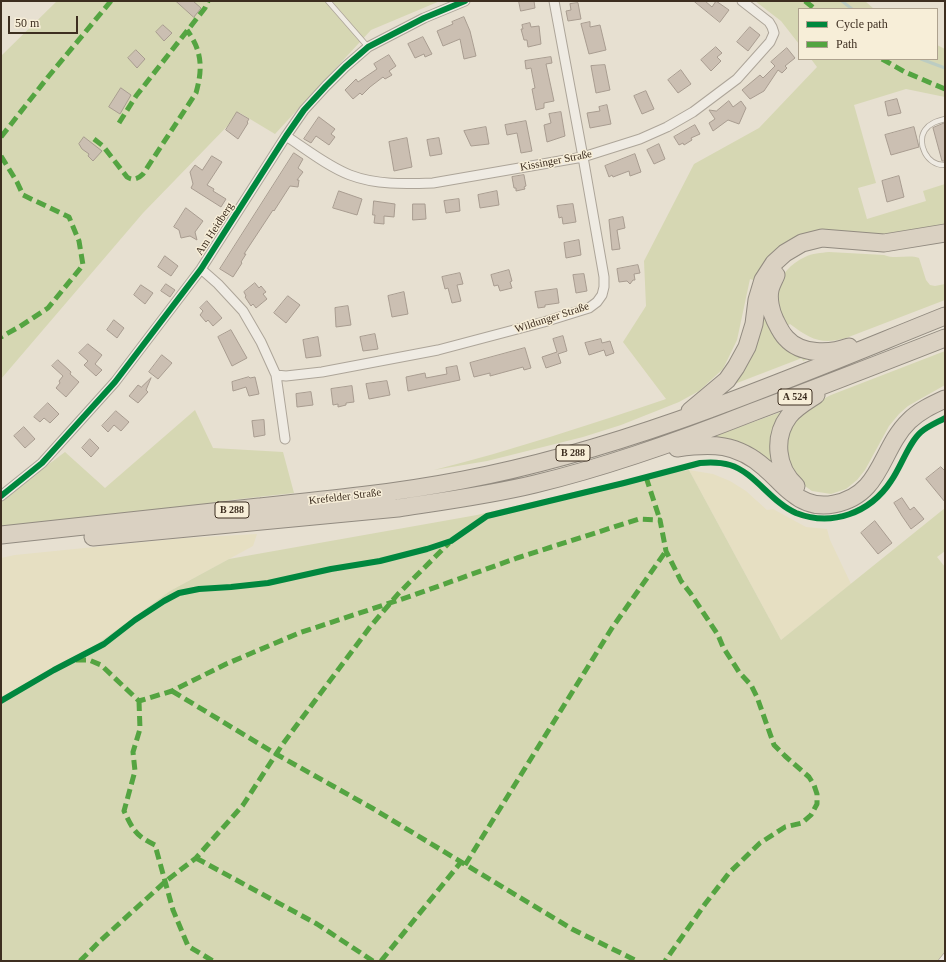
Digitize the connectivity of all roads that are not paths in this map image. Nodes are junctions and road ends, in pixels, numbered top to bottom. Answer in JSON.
{"nodes":[{"id":1,"x":328,"y":1,"type":"edge"},
{"id":2,"x":465,"y":1,"type":"edge"},
{"id":3,"x":554,"y":1,"type":"edge"},
{"id":4,"x":742,"y":1,"type":"edge"},
{"id":5,"x":368,"y":48,"type":"junction"},
{"id":6,"x":945,"y":119,"type":"edge"},
{"id":7,"x":286,"y":136,"type":"junction"},
{"id":8,"x":583,"y":157,"type":"junction"},
{"id":9,"x":945,"y":165,"type":"edge"},
{"id":10,"x":945,"y":234,"type":"edge"},
{"id":11,"x":945,"y":241,"type":"edge"},
{"id":12,"x":200,"y":269,"type":"junction"},
{"id":13,"x":945,"y":316,"type":"edge"},
{"id":14,"x":892,"y":337,"type":"junction"},
{"id":15,"x":945,"y":338,"type":"edge"},
{"id":16,"x":276,"y":375,"type":"junction"},
{"id":17,"x":848,"y":376,"type":"junction"},
{"id":18,"x":945,"y":391,"type":"edge"},
{"id":19,"x":945,"y":399,"type":"edge"},
{"id":20,"x":681,"y":419,"type":"junction"},
{"id":21,"x":285,"y":439,"type":"dead end"},
{"id":22,"x":643,"y":453,"type":"junction"},
{"id":23,"x":1,"y":496,"type":"edge"},
{"id":24,"x":1,"y":535,"type":"edge"},
{"id":25,"x":1,"y":547,"type":"edge"},
{"id":26,"x":945,"y":956,"type":"edge"},
{"id":27,"x":941,"y":961,"type":"edge"}],
"edges":[{"from":1,"to":5,"type":"lane"},
{"from":2,"to":5,"type":"street","name":"Am Heidberg"},
{"from":3,"to":8,"type":"street","name":"Wildunger Straße"},
{"from":4,"to":8,"type":"street","name":"Kissinger Straße"},
{"from":5,"to":7,"type":"street","name":"Am Heidberg"},
{"from":6,"to":9,"type":"lane"},
{"from":7,"to":8,"type":"street","name":"Kissinger Straße"},
{"from":7,"to":12,"type":"street","name":"Am Heidberg"},
{"from":8,"to":16,"type":"street","name":"Wildunger Straße"},
{"from":10,"to":20,"type":"highway"},
{"from":11,"to":14,"type":"highway"},
{"from":12,"to":16,"type":"street"},
{"from":12,"to":23,"type":"street","name":"Am Heidberg"},
{"from":13,"to":14,"type":"highway","number":"A 524"},
{"from":14,"to":20,"type":"highway","number":"A 524"},
{"from":15,"to":17,"type":"highway","number":"A 524"},
{"from":16,"to":21,"type":"street"},
{"from":17,"to":18,"type":"highway"},
{"from":17,"to":22,"type":"highway","number":"A 524"},
{"from":19,"to":22,"type":"highway"},
{"from":20,"to":24,"type":"highway","name":"Krefelder Straße","number":"B 288"},
{"from":22,"to":25,"type":"highway","name":"Krefelder Straße","number":"B 288"},
{"from":26,"to":27,"type":"lane"}]}
